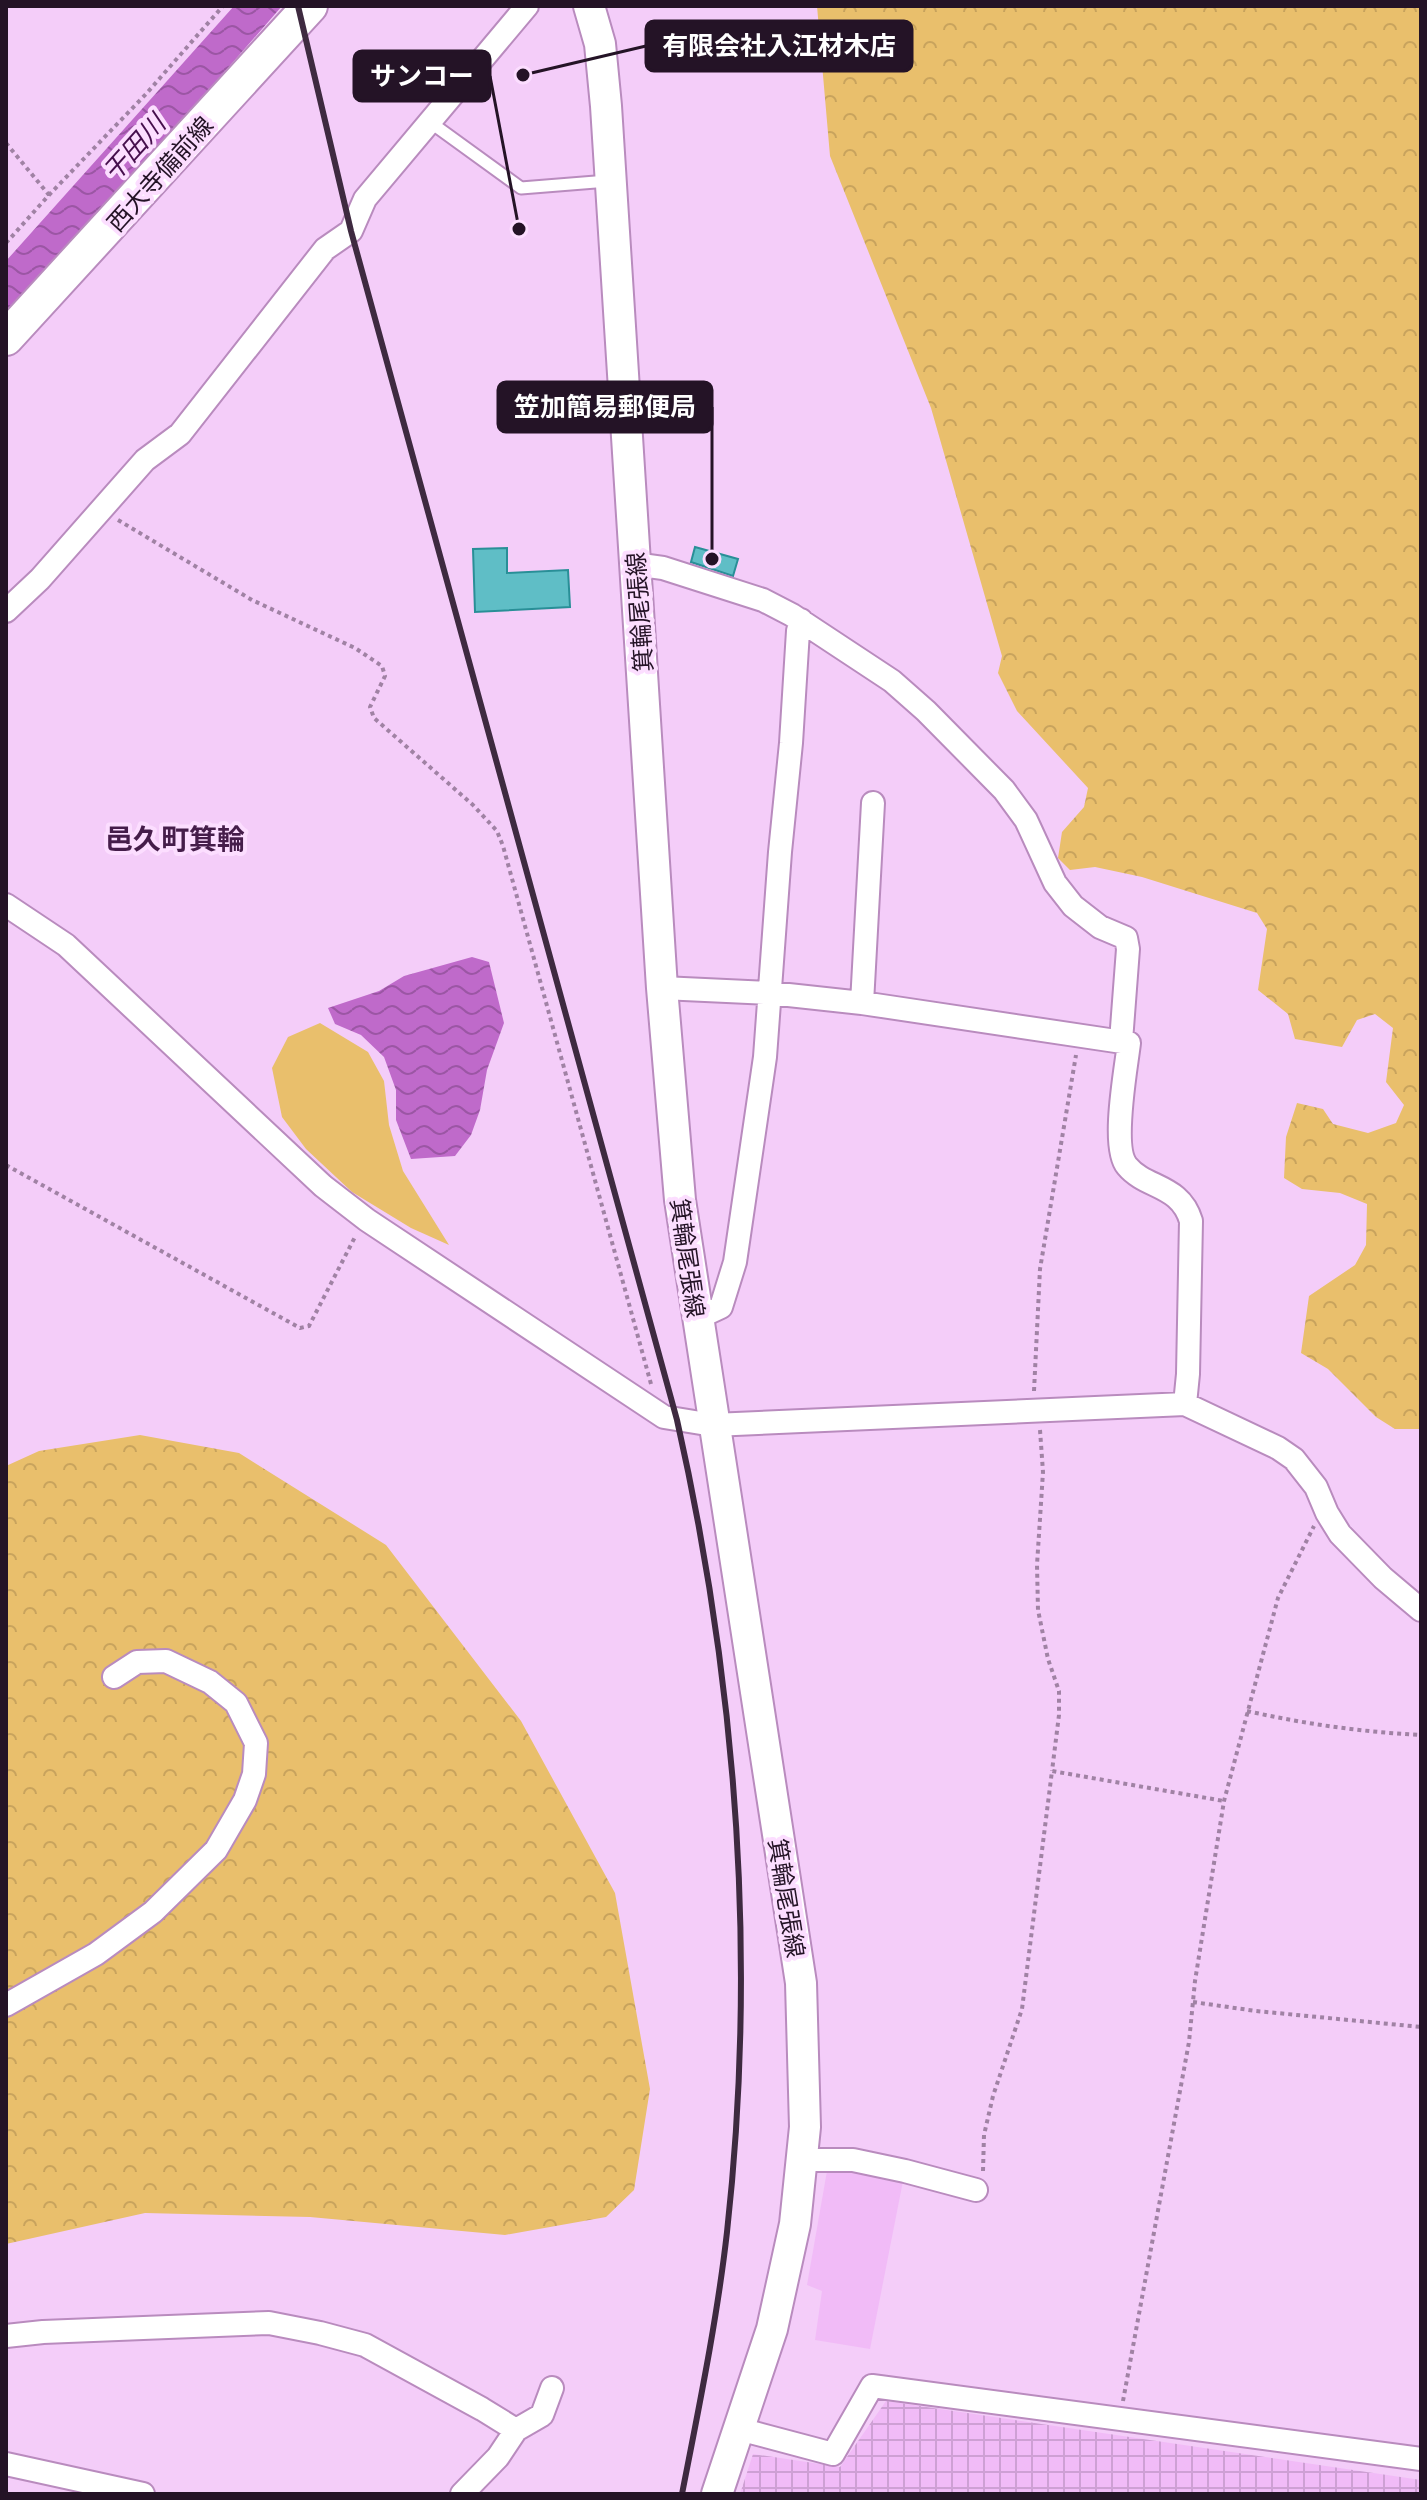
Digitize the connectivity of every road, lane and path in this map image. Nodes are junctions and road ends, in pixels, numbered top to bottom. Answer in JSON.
{"nodes":[{"id":1,"x":223,"y":6,"type":"edge"},
{"id":2,"x":310,"y":6,"type":"edge"},
{"id":3,"x":527,"y":6,"type":"edge"},
{"id":4,"x":589,"y":6,"type":"edge"},
{"id":5,"x":430,"y":122,"type":"junction"},
{"id":6,"x":6,"y":143,"type":"edge"},
{"id":7,"x":611,"y":181,"type":"junction"},
{"id":8,"x":49,"y":195,"type":"junction"},
{"id":9,"x":6,"y":243,"type":"edge"},
{"id":10,"x":6,"y":338,"type":"edge"},
{"id":11,"x":102,"y":511,"type":"junction"},
{"id":12,"x":634,"y":564,"type":"junction"},
{"id":13,"x":6,"y":611,"type":"edge"},
{"id":14,"x":801,"y":620,"type":"junction"},
{"id":15,"x":873,"y":803,"type":"dead end"},
{"id":16,"x":6,"y":905,"type":"edge"},
{"id":17,"x":662,"y":988,"type":"junction"},
{"id":18,"x":770,"y":993,"type":"junction"},
{"id":19,"x":862,"y":1003,"type":"junction"},
{"id":20,"x":1079,"y":1037,"type":"junction"},
{"id":21,"x":1121,"y":1041,"type":"junction"},
{"id":22,"x":6,"y":1165,"type":"edge"},
{"id":23,"x":367,"y":1220,"type":"junction"},
{"id":24,"x":697,"y":1314,"type":"junction"},
{"id":25,"x":1185,"y":1404,"type":"junction"},
{"id":26,"x":652,"y":1409,"type":"junction"},
{"id":27,"x":1039,"y":1410,"type":"junction"},
{"id":28,"x":713,"y":1425,"type":"junction"},
{"id":29,"x":1327,"y":1513,"type":"junction"},
{"id":30,"x":1421,"y":1610,"type":"edge"},
{"id":31,"x":114,"y":1677,"type":"dead end"},
{"id":32,"x":1247,"y":1711,"type":"junction"},
{"id":33,"x":1421,"y":1735,"type":"edge"},
{"id":34,"x":1052,"y":1771,"type":"junction"},
{"id":35,"x":1224,"y":1801,"type":"junction"},
{"id":36,"x":1193,"y":2002,"type":"junction"},
{"id":37,"x":6,"y":2005,"type":"edge"},
{"id":38,"x":1421,"y":2027,"type":"edge"},
{"id":39,"x":802,"y":2160,"type":"junction"},
{"id":40,"x":976,"y":2190,"type":"joint"},
{"id":41,"x":6,"y":2336,"type":"edge"},
{"id":42,"x":552,"y":2388,"type":"dead end"},
{"id":43,"x":1120,"y":2418,"type":"junction"},
{"id":44,"x":739,"y":2429,"type":"junction"},
{"id":45,"x":516,"y":2430,"type":"junction"},
{"id":46,"x":1421,"y":2459,"type":"edge"},
{"id":47,"x":6,"y":2464,"type":"edge"},
{"id":48,"x":143,"y":2494,"type":"edge"},
{"id":49,"x":462,"y":2494,"type":"edge"},
{"id":50,"x":717,"y":2494,"type":"edge"}],
"edges":[{"from":1,"to":8,"type":"path"},
{"from":2,"to":10,"type":"main road","name":"西大寺備前線"},
{"from":3,"to":5,"type":"street"},
{"from":4,"to":7,"type":"main road","name":"箕輪尾張線"},
{"from":5,"to":7,"type":"lane"},
{"from":5,"to":11,"type":"street"},
{"from":6,"to":8,"type":"path"},
{"from":7,"to":12,"type":"main road","name":"箕輪尾張線"},
{"from":8,"to":9,"type":"path"},
{"from":11,"to":13,"type":"street"},
{"from":11,"to":26,"type":"path"},
{"from":12,"to":14,"type":"street"},
{"from":12,"to":17,"type":"main road","name":"箕輪尾張線"},
{"from":14,"to":18,"type":"street"},
{"from":14,"to":21,"type":"street"},
{"from":15,"to":19,"type":"street"},
{"from":16,"to":23,"type":"street"},
{"from":17,"to":18,"type":"street"},
{"from":17,"to":24,"type":"main road","name":"箕輪尾張線"},
{"from":18,"to":19,"type":"street"},
{"from":18,"to":24,"type":"street"},
{"from":19,"to":20,"type":"street"},
{"from":20,"to":21,"type":"street"},
{"from":20,"to":27,"type":"path"},
{"from":21,"to":25,"type":"street"},
{"from":22,"to":23,"type":"path"},
{"from":23,"to":26,"type":"street"},
{"from":24,"to":28,"type":"main road","name":"箕輪尾張線"},
{"from":25,"to":27,"type":"street"},
{"from":25,"to":29,"type":"street"},
{"from":26,"to":28,"type":"street"},
{"from":27,"to":28,"type":"street"},
{"from":27,"to":34,"type":"path"},
{"from":28,"to":39,"type":"main road","name":"箕輪尾張線"},
{"from":29,"to":30,"type":"street"},
{"from":29,"to":32,"type":"path"},
{"from":31,"to":37,"type":"street"},
{"from":32,"to":33,"type":"path"},
{"from":32,"to":35,"type":"path"},
{"from":34,"to":35,"type":"path"},
{"from":34,"to":40,"type":"path"},
{"from":35,"to":36,"type":"path"},
{"from":36,"to":38,"type":"path"},
{"from":36,"to":43,"type":"path"},
{"from":39,"to":40,"type":"street"},
{"from":39,"to":44,"type":"main road","name":"箕輪尾張線"},
{"from":41,"to":45,"type":"street"},
{"from":42,"to":45,"type":"street"},
{"from":43,"to":44,"type":"street"},
{"from":43,"to":46,"type":"street"},
{"from":44,"to":50,"type":"main road","name":"箕輪尾張線"},
{"from":45,"to":49,"type":"street"},
{"from":47,"to":48,"type":"street"}]}
